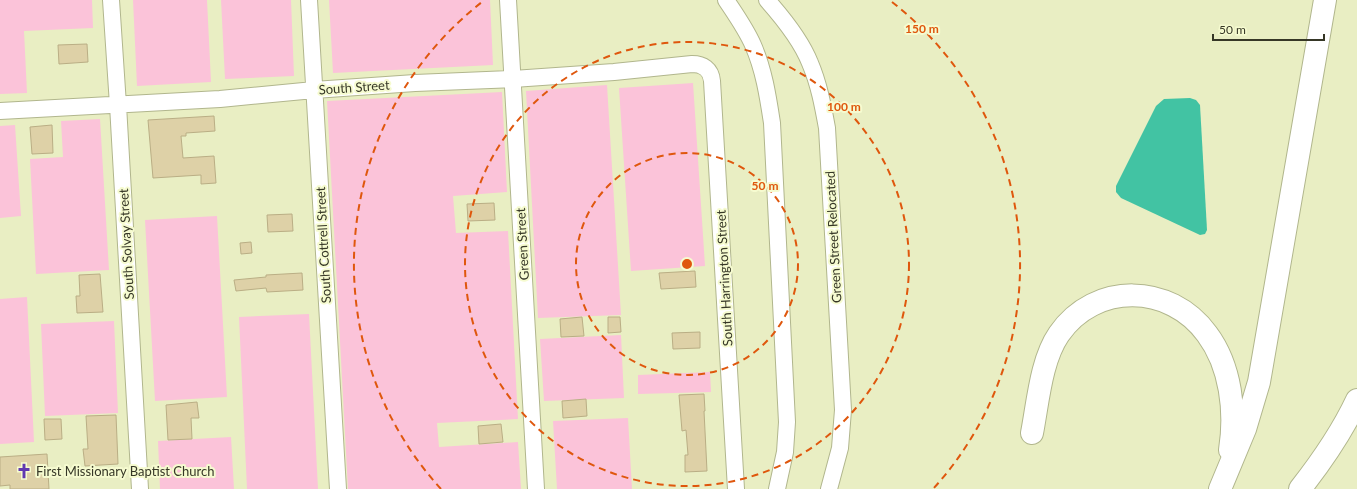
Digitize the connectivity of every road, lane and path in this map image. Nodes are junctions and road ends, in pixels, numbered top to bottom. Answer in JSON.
{"nodes":[{"id":1,"x":110,"y":0,"type":"edge"},
{"id":2,"x":309,"y":0,"type":"edge"},
{"id":3,"x":508,"y":0,"type":"edge"},
{"id":4,"x":726,"y":0,"type":"edge"},
{"id":5,"x":767,"y":0,"type":"edge"},
{"id":6,"x":1325,"y":0,"type":"edge"},
{"id":7,"x":707,"y":68,"type":"joint"},
{"id":8,"x":513,"y":79,"type":"junction"},
{"id":9,"x":314,"y":90,"type":"junction"},
{"id":10,"x":118,"y":105,"type":"junction"},
{"id":11,"x":0,"y":111,"type":"edge"},
{"id":12,"x":1357,"y":400,"type":"edge"},
{"id":13,"x":1032,"y":433,"type":"dead end"},
{"id":14,"x":1222,"y":485,"type":"edge"},
{"id":15,"x":140,"y":489,"type":"edge"},
{"id":16,"x":338,"y":489,"type":"edge"},
{"id":17,"x":536,"y":489,"type":"edge"},
{"id":18,"x":736,"y":489,"type":"edge"},
{"id":19,"x":777,"y":489,"type":"edge"},
{"id":20,"x":829,"y":489,"type":"edge"},
{"id":21,"x":1300,"y":489,"type":"edge"}],
"edges":[{"from":1,"to":10,"type":"street","name":"South Solvay Street"},
{"from":2,"to":9,"type":"street","name":"South Cottrell Street"},
{"from":3,"to":8,"type":"street","name":"Green Street"},
{"from":4,"to":19,"type":"street"},
{"from":5,"to":20,"type":"street","name":"Green Street Relocated"},
{"from":6,"to":14,"type":"highway"},
{"from":7,"to":8,"type":"street","name":"South Street"},
{"from":7,"to":18,"type":"street","name":"South Harrington Street"},
{"from":8,"to":9,"type":"street","name":"South Street"},
{"from":8,"to":17,"type":"street","name":"Green Street"},
{"from":9,"to":10,"type":"street","name":"South Street"},
{"from":9,"to":16,"type":"street","name":"South Cottrell Street"},
{"from":10,"to":11,"type":"street","name":"South Street"},
{"from":10,"to":15,"type":"street","name":"South Solvay Street"},
{"from":12,"to":21,"type":"highway"},
{"from":13,"to":14,"type":"highway"}]}
